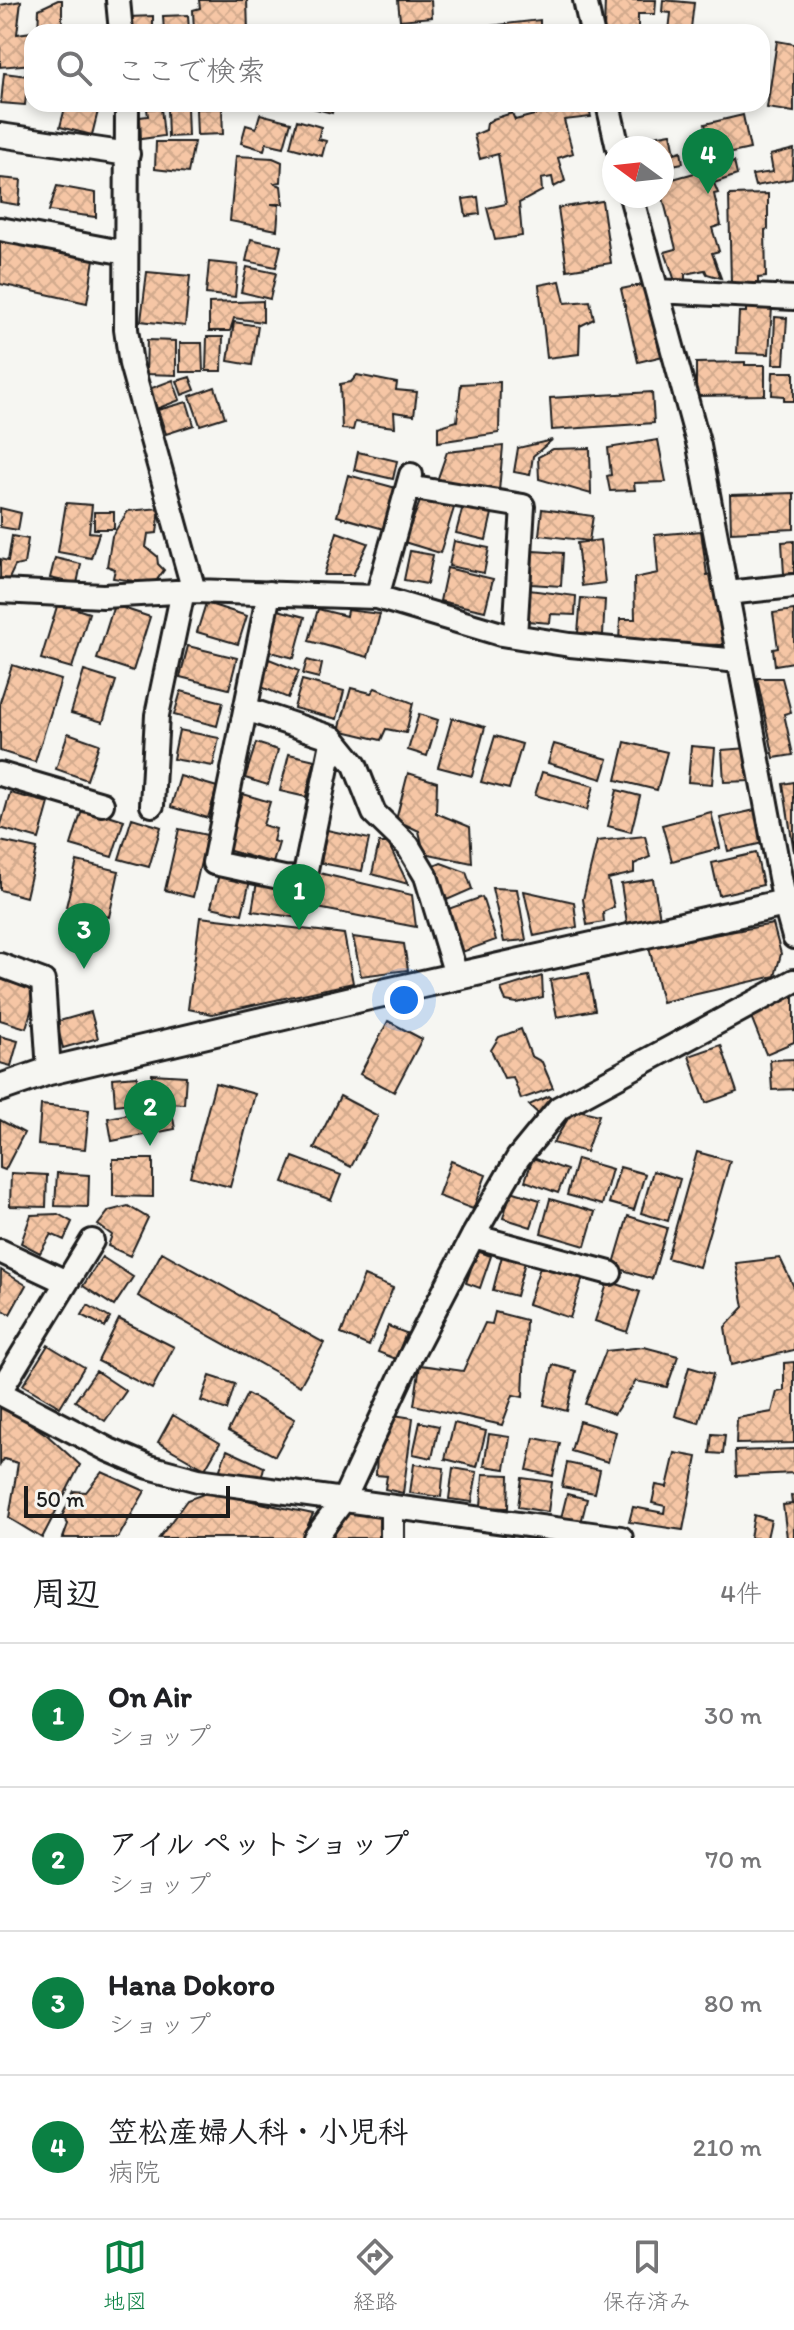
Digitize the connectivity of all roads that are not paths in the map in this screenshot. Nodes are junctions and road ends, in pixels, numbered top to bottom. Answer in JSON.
{"nodes":[{"id":1,"x":118,"y":0,"type":"edge"},
{"id":2,"x":585,"y":0,"type":"edge"},
{"id":3,"x":120,"y":24,"type":"edge"},
{"id":4,"x":590,"y":24,"type":"edge"},
{"id":5,"x":127,"y":112,"type":"edge"},
{"id":6,"x":610,"y":112,"type":"edge"},
{"id":7,"x":0,"y":135,"type":"edge"},
{"id":8,"x":615,"y":136,"type":"edge"},
{"id":9,"x":128,"y":154,"type":"junction"},
{"id":10,"x":634,"y":208,"type":"edge"},
{"id":11,"x":0,"y":229,"type":"edge"},
{"id":12,"x":126,"y":253,"type":"junction"},
{"id":13,"x":657,"y":291,"type":"junction"},
{"id":14,"x":794,"y":298,"type":"edge"},
{"id":15,"x":794,"y":586,"type":"edge"},
{"id":16,"x":0,"y":591,"type":"edge"},
{"id":17,"x":189,"y":591,"type":"junction"},
{"id":18,"x":269,"y":593,"type":"junction"},
{"id":19,"x":727,"y":593,"type":"junction"},
{"id":20,"x":377,"y":597,"type":"junction"},
{"id":21,"x":515,"y":636,"type":"junction"},
{"id":22,"x":739,"y":661,"type":"junction"},
{"id":23,"x":246,"y":709,"type":"junction"},
{"id":24,"x":333,"y":738,"type":"junction"},
{"id":25,"x":0,"y":774,"type":"edge"},
{"id":26,"x":102,"y":804,"type":"dead end"},
{"id":27,"x":152,"y":805,"type":"dead end"},
{"id":28,"x":789,"y":902,"type":"edge"},
{"id":29,"x":794,"y":937,"type":"edge"},
{"id":30,"x":0,"y":965,"type":"edge"},
{"id":31,"x":457,"y":978,"type":"junction"},
{"id":32,"x":794,"y":981,"type":"edge"},
{"id":33,"x":49,"y":1071,"type":"junction"},
{"id":34,"x":0,"y":1088,"type":"edge"},
{"id":35,"x":473,"y":1236,"type":"junction"},
{"id":36,"x":92,"y":1241,"type":"dead end"},
{"id":37,"x":0,"y":1251,"type":"edge"},
{"id":38,"x":610,"y":1273,"type":"dead end"},
{"id":39,"x":66,"y":1282,"type":"junction"},
{"id":40,"x":0,"y":1392,"type":"edge"},
{"id":41,"x":344,"y":1499,"type":"junction"},
{"id":42,"x":392,"y":1509,"type":"junction"},
{"id":43,"x":315,"y":1538,"type":"edge"},
{"id":44,"x":392,"y":1538,"type":"edge"},
{"id":45,"x":621,"y":1538,"type":"edge"}],
"edges":[{"from":1,"to":3,"type":"street"},
{"from":2,"to":4,"type":"street"},
{"from":5,"to":9,"type":"street"},
{"from":6,"to":8,"type":"street"},
{"from":7,"to":9,"type":"street"},
{"from":9,"to":12,"type":"street"},
{"from":10,"to":13,"type":"street"},
{"from":11,"to":12,"type":"street"},
{"from":12,"to":17,"type":"street"},
{"from":13,"to":14,"type":"street"},
{"from":13,"to":19,"type":"street"},
{"from":15,"to":19,"type":"street"},
{"from":16,"to":17,"type":"street"},
{"from":17,"to":18,"type":"street"},
{"from":17,"to":27,"type":"street"},
{"from":18,"to":20,"type":"street"},
{"from":18,"to":23,"type":"street"},
{"from":19,"to":22,"type":"street"},
{"from":20,"to":21,"type":"street"},
{"from":20,"to":21,"type":"street"},
{"from":21,"to":22,"type":"street"},
{"from":22,"to":28,"type":"street"},
{"from":23,"to":24,"type":"street"},
{"from":23,"to":24,"type":"street"},
{"from":24,"to":31,"type":"street"},
{"from":25,"to":26,"type":"street"},
{"from":28,"to":29,"type":"street"},
{"from":28,"to":31,"type":"street"},
{"from":30,"to":33,"type":"street"},
{"from":31,"to":33,"type":"street"},
{"from":32,"to":35,"type":"street"},
{"from":33,"to":34,"type":"street"},
{"from":35,"to":38,"type":"street"},
{"from":35,"to":41,"type":"street"},
{"from":36,"to":39,"type":"street"},
{"from":37,"to":39,"type":"street"},
{"from":39,"to":40,"type":"street"},
{"from":40,"to":41,"type":"street"},
{"from":41,"to":42,"type":"street"},
{"from":41,"to":43,"type":"street"},
{"from":42,"to":44,"type":"street"},
{"from":42,"to":45,"type":"street"}]}
